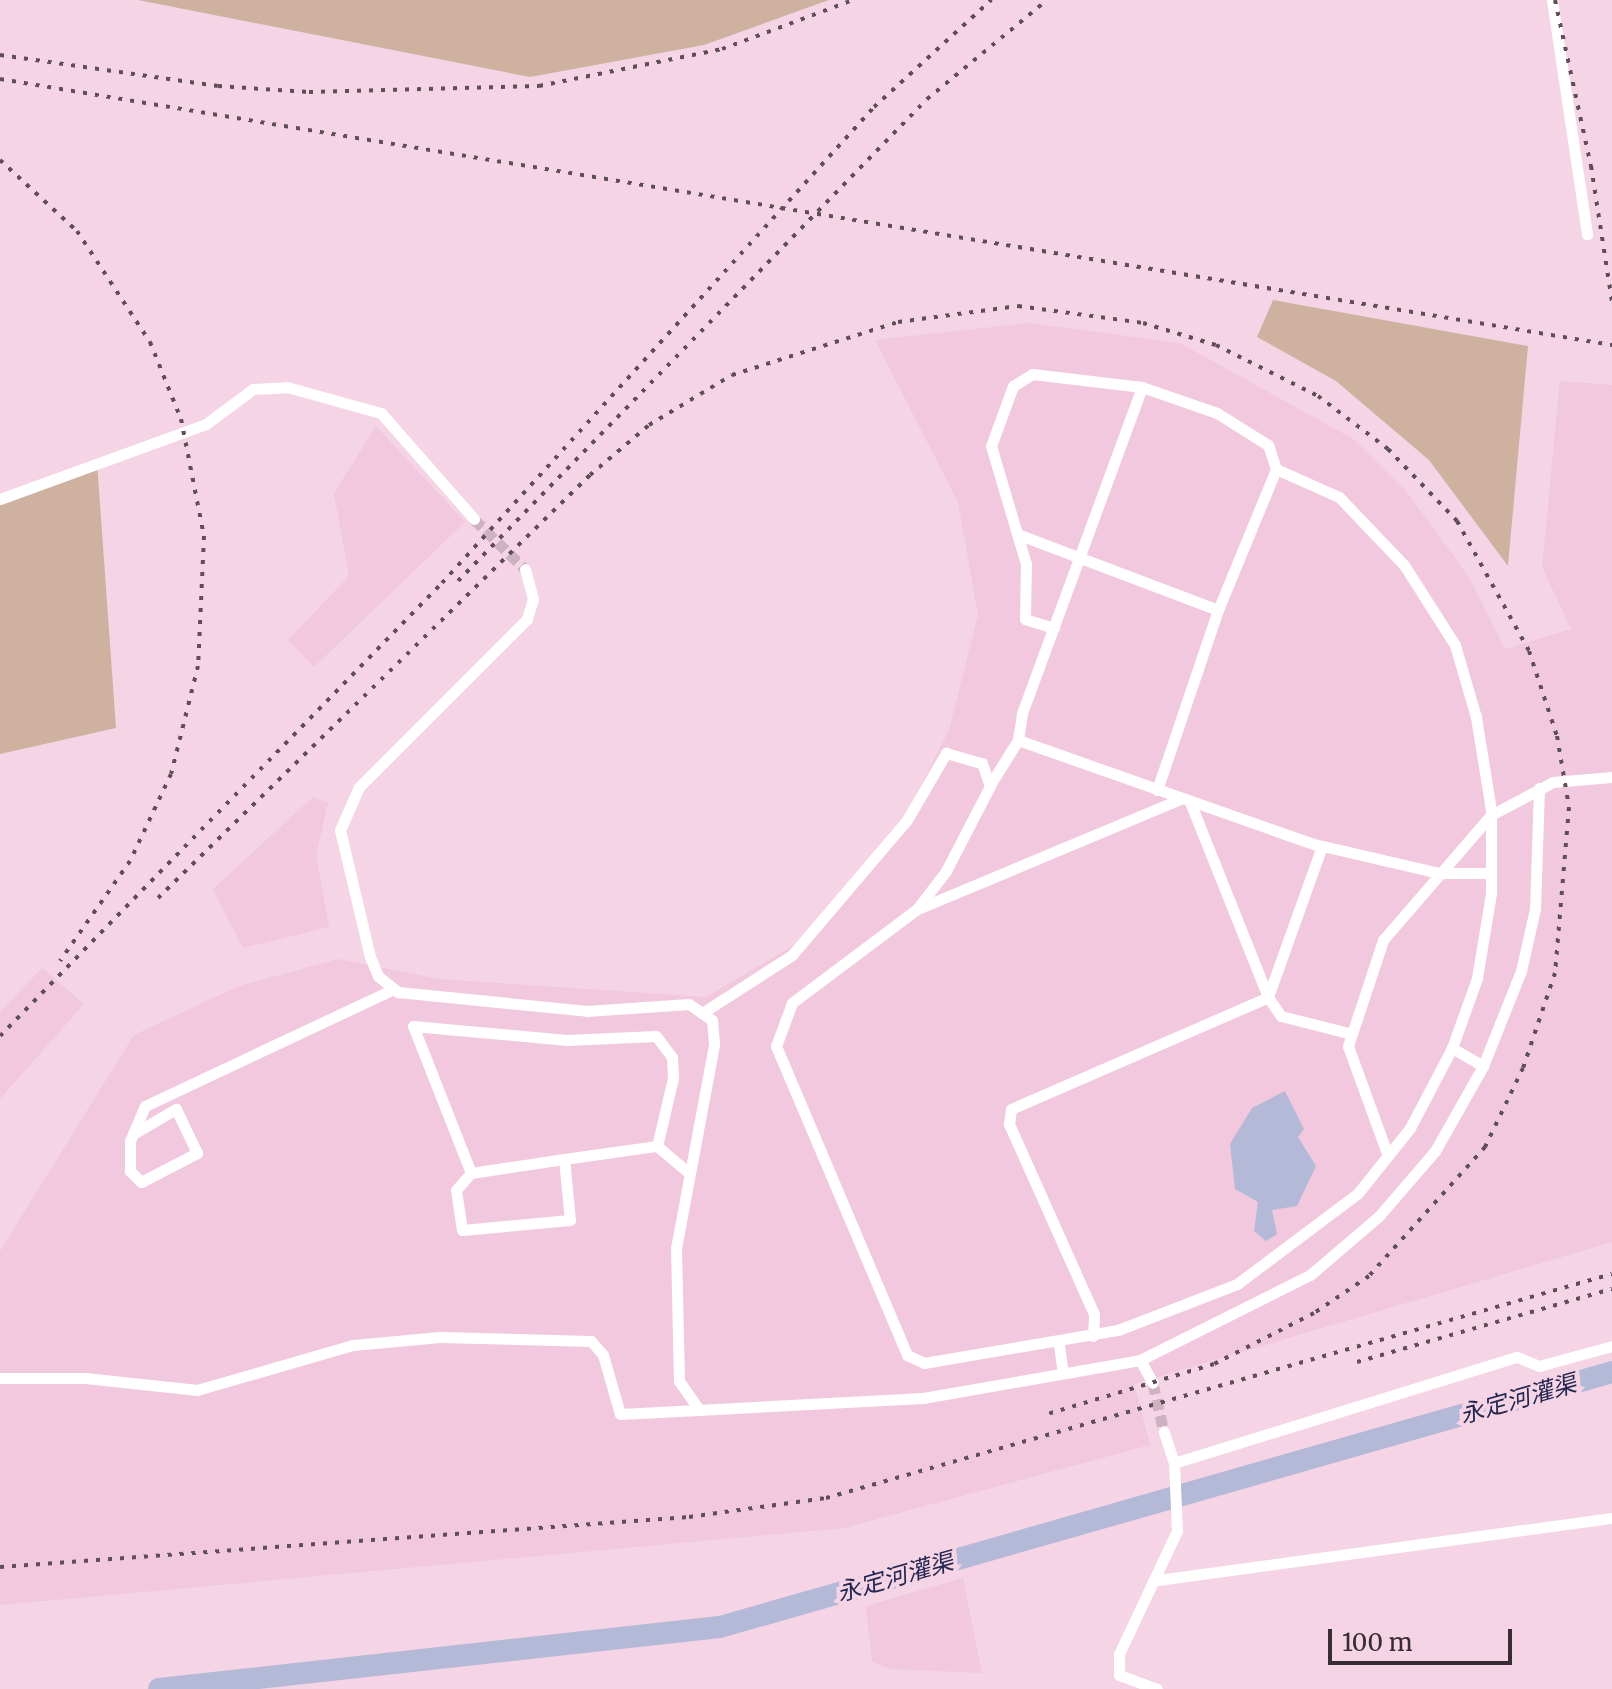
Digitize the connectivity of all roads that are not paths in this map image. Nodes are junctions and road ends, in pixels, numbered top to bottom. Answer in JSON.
{"nodes":[{"id":1,"x":1552,"y":0,"type":"edge"},
{"id":2,"x":1587,"y":234,"type":"dead end"},
{"id":3,"x":1142,"y":387,"type":"junction"},
{"id":4,"x":1276,"y":469,"type":"junction"},
{"id":5,"x":0,"y":499,"type":"edge"},
{"id":6,"x":474,"y":519,"type":"tunnel mouth"},
{"id":7,"x":1017,"y":534,"type":"junction"},
{"id":8,"x":1078,"y":557,"type":"junction"},
{"id":9,"x":525,"y":569,"type":"tunnel mouth"},
{"id":10,"x":1218,"y":610,"type":"junction"},
{"id":11,"x":1054,"y":628,"type":"junction"},
{"id":12,"x":1018,"y":740,"type":"junction"},
{"id":13,"x":1612,"y":777,"type":"edge"},
{"id":14,"x":990,"y":786,"type":"junction"},
{"id":15,"x":1539,"y":788,"type":"junction"},
{"id":16,"x":1157,"y":790,"type":"junction"},
{"id":17,"x":1186,"y":800,"type":"junction"},
{"id":18,"x":1491,"y":815,"type":"junction"},
{"id":19,"x":1322,"y":846,"type":"junction"},
{"id":20,"x":1440,"y":873,"type":"junction"},
{"id":21,"x":1491,"y":873,"type":"junction"},
{"id":22,"x":917,"y":909,"type":"junction"},
{"id":23,"x":394,"y":989,"type":"junction"},
{"id":24,"x":1268,"y":997,"type":"junction"},
{"id":25,"x":702,"y":1013,"type":"junction"},
{"id":26,"x":1352,"y":1034,"type":"junction"},
{"id":27,"x":1452,"y":1048,"type":"junction"},
{"id":28,"x":1483,"y":1066,"type":"junction"},
{"id":29,"x":133,"y":1134,"type":"junction"},
{"id":30,"x":657,"y":1146,"type":"junction"},
{"id":31,"x":1388,"y":1156,"type":"junction"},
{"id":32,"x":564,"y":1159,"type":"junction"},
{"id":33,"x":471,"y":1173,"type":"junction"},
{"id":34,"x":689,"y":1173,"type":"junction"},
{"id":35,"x":1093,"y":1336,"type":"junction"},
{"id":36,"x":1059,"y":1345,"type":"junction"},
{"id":37,"x":1612,"y":1346,"type":"edge"},
{"id":38,"x":1140,"y":1360,"type":"junction"},
{"id":39,"x":1063,"y":1372,"type":"junction"},
{"id":40,"x":0,"y":1378,"type":"edge"},
{"id":41,"x":1153,"y":1383,"type":"tunnel mouth"},
{"id":42,"x":699,"y":1410,"type":"junction"},
{"id":43,"x":1164,"y":1432,"type":"tunnel mouth"},
{"id":44,"x":1174,"y":1464,"type":"junction"},
{"id":45,"x":1612,"y":1518,"type":"edge"},
{"id":46,"x":1158,"y":1580,"type":"junction"},
{"id":47,"x":1157,"y":1689,"type":"edge"}],
"edges":[{"from":1,"to":2,"type":"street"},
{"from":3,"to":4,"type":"street"},
{"from":3,"to":7,"type":"street"},
{"from":3,"to":8,"type":"street"},
{"from":4,"to":10,"type":"street"},
{"from":4,"to":18,"type":"street"},
{"from":5,"to":6,"type":"street"},
{"from":7,"to":8,"type":"street"},
{"from":7,"to":11,"type":"street"},
{"from":8,"to":10,"type":"street"},
{"from":8,"to":11,"type":"street"},
{"from":9,"to":23,"type":"street"},
{"from":10,"to":16,"type":"street"},
{"from":11,"to":12,"type":"street"},
{"from":12,"to":14,"type":"street"},
{"from":12,"to":16,"type":"street"},
{"from":13,"to":15,"type":"street"},
{"from":14,"to":22,"type":"street"},
{"from":14,"to":25,"type":"street"},
{"from":15,"to":18,"type":"street"},
{"from":15,"to":28,"type":"street"},
{"from":16,"to":17,"type":"street"},
{"from":17,"to":19,"type":"street"},
{"from":17,"to":22,"type":"street"},
{"from":17,"to":24,"type":"street"},
{"from":18,"to":20,"type":"street"},
{"from":18,"to":21,"type":"street"},
{"from":19,"to":20,"type":"street"},
{"from":19,"to":24,"type":"street"},
{"from":20,"to":21,"type":"street"},
{"from":20,"to":26,"type":"street"},
{"from":21,"to":27,"type":"street"},
{"from":22,"to":36,"type":"street"},
{"from":23,"to":25,"type":"street"},
{"from":23,"to":29,"type":"street"},
{"from":24,"to":26,"type":"street"},
{"from":24,"to":35,"type":"street"},
{"from":25,"to":34,"type":"street"},
{"from":26,"to":31,"type":"street"},
{"from":27,"to":28,"type":"street"},
{"from":27,"to":31,"type":"street"},
{"from":28,"to":38,"type":"street"},
{"from":29,"to":29,"type":"street"},
{"from":30,"to":32,"type":"street"},
{"from":30,"to":33,"type":"street"},
{"from":30,"to":34,"type":"street"},
{"from":31,"to":35,"type":"street"},
{"from":32,"to":33,"type":"street"},
{"from":32,"to":33,"type":"street"},
{"from":34,"to":42,"type":"street"},
{"from":35,"to":36,"type":"street"},
{"from":36,"to":39,"type":"street"},
{"from":37,"to":44,"type":"street"},
{"from":38,"to":39,"type":"street"},
{"from":38,"to":41,"type":"street"},
{"from":39,"to":42,"type":"street"},
{"from":40,"to":42,"type":"street"},
{"from":43,"to":44,"type":"street"},
{"from":44,"to":46,"type":"street"},
{"from":45,"to":46,"type":"street"},
{"from":46,"to":47,"type":"street"}]}
